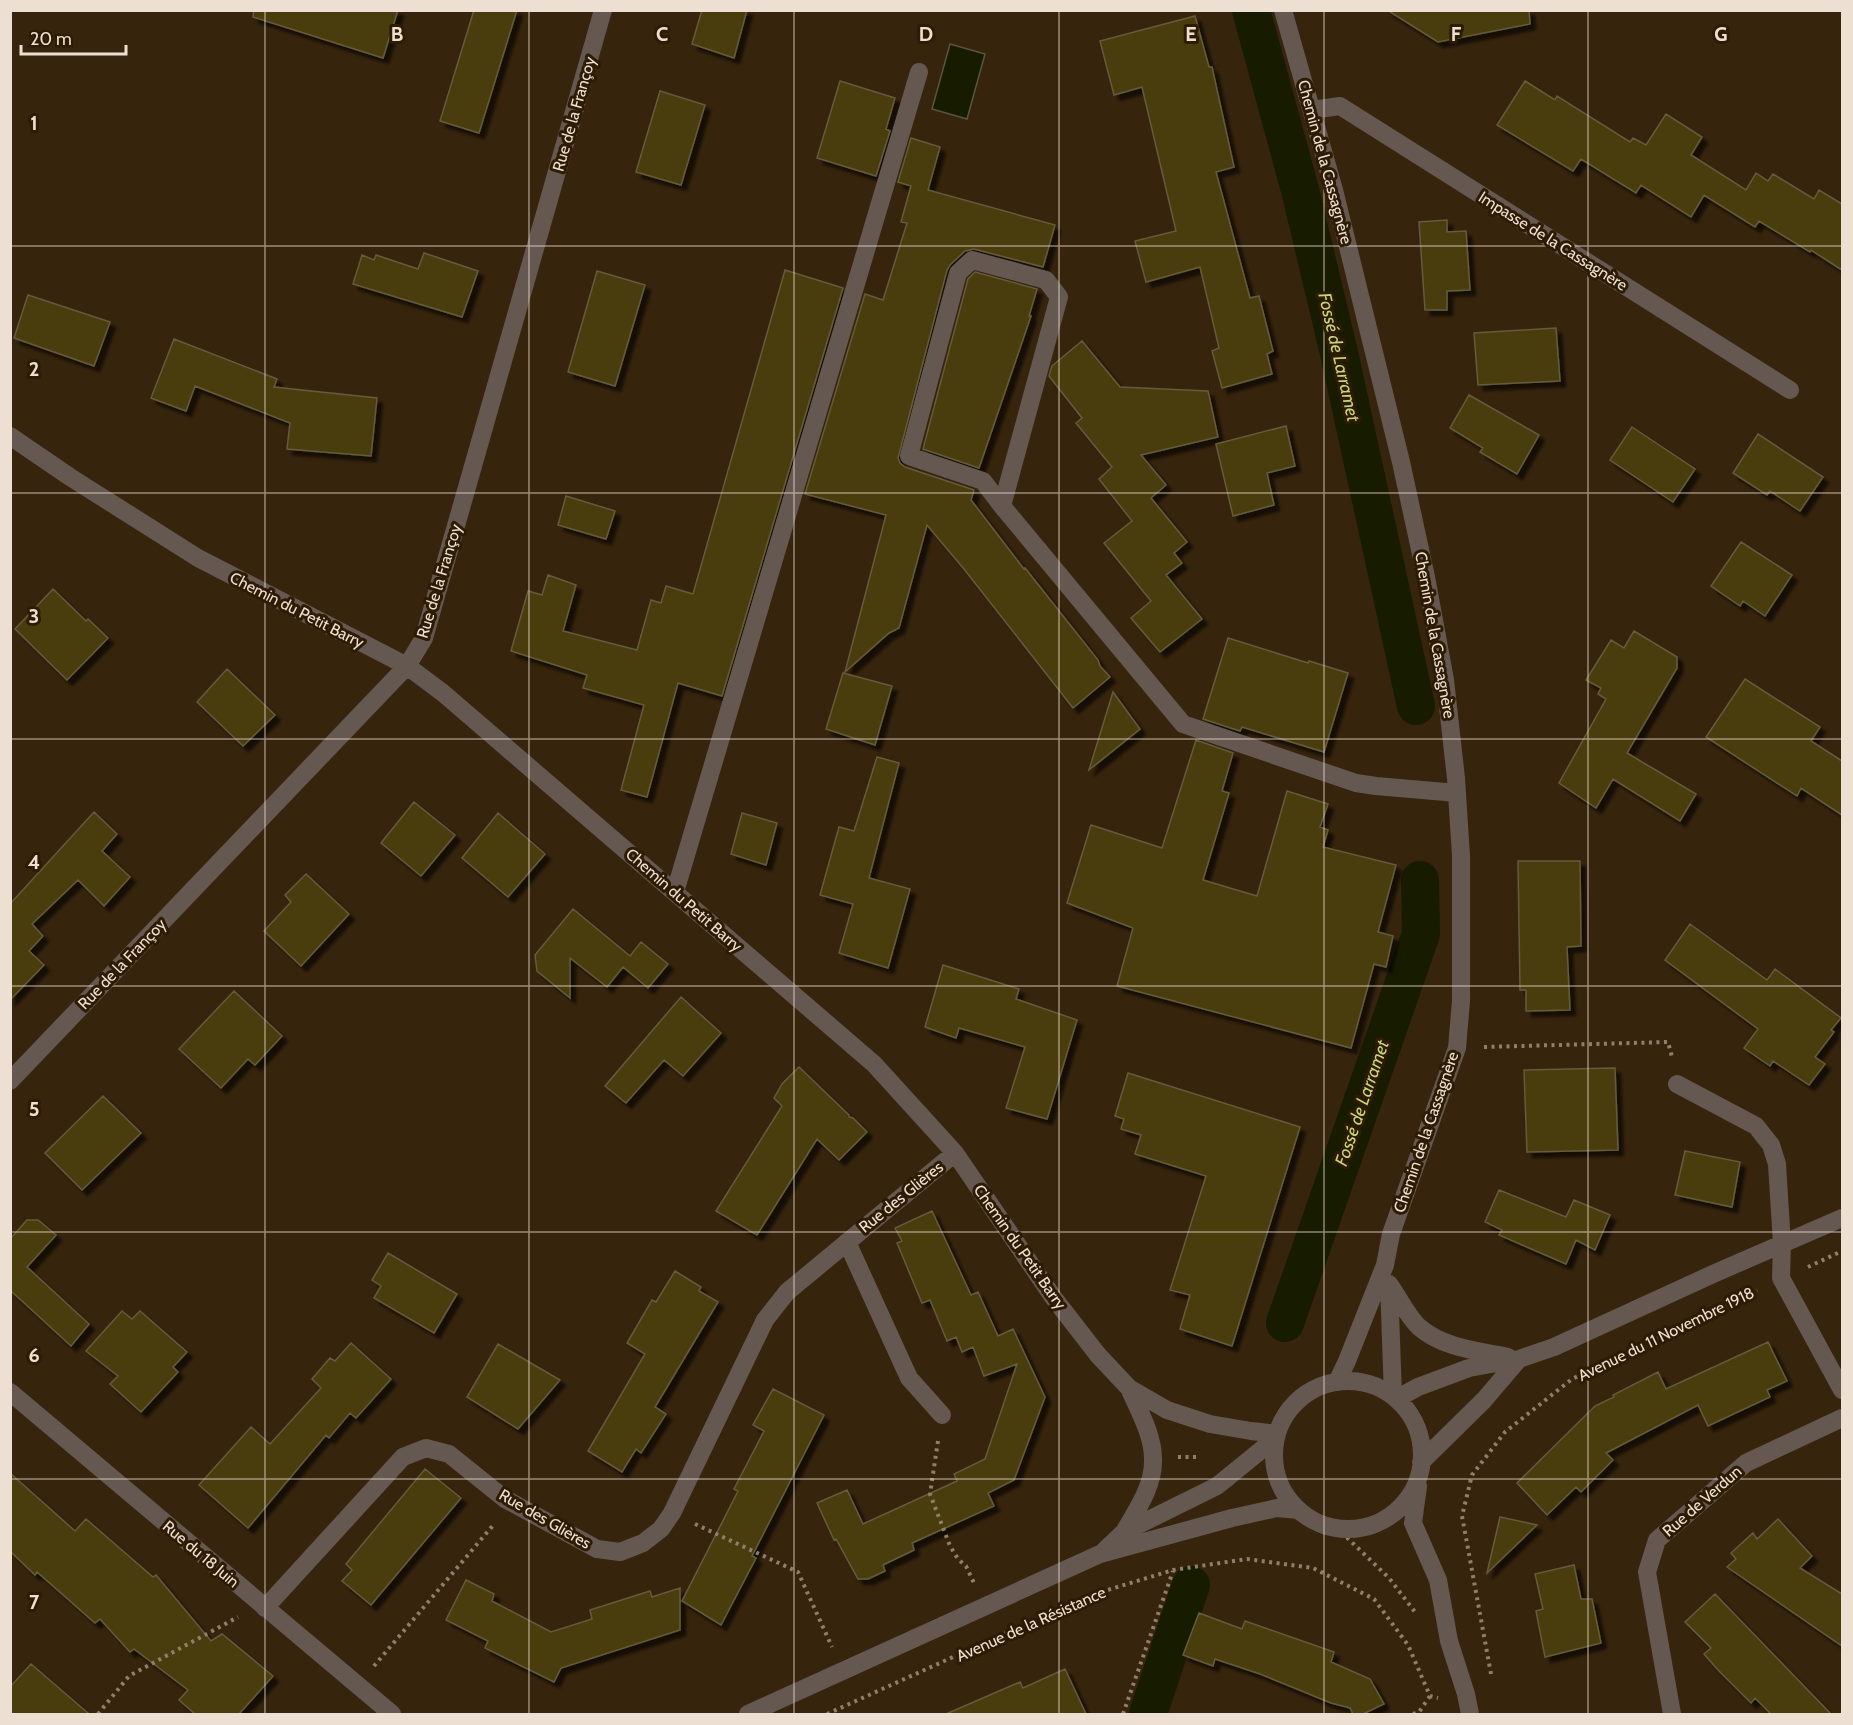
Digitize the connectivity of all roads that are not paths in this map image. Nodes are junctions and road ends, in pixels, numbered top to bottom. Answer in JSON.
{"nodes":[{"id":1,"x":603,"y":10,"type":"edge"},
{"id":2,"x":1283,"y":10,"type":"edge"},
{"id":3,"x":919,"y":72,"type":"dead end"},
{"id":4,"x":1312,"y":110,"type":"junction"},
{"id":5,"x":1790,"y":390,"type":"dead end"},
{"id":6,"x":10,"y":436,"type":"edge"},
{"id":7,"x":1002,"y":506,"type":"junction"},
{"id":8,"x":407,"y":666,"type":"junction"},
{"id":9,"x":1457,"y":793,"type":"junction"},
{"id":10,"x":675,"y":892,"type":"junction"},
{"id":11,"x":10,"y":1081,"type":"edge"},
{"id":12,"x":1677,"y":1084,"type":"road end"},
{"id":13,"x":955,"y":1153,"type":"junction"},
{"id":14,"x":1842,"y":1218,"type":"edge"},
{"id":15,"x":847,"y":1242,"type":"junction"},
{"id":16,"x":1782,"y":1244,"type":"junction"},
{"id":17,"x":1385,"y":1265,"type":"junction"},
{"id":18,"x":1389,"y":1284,"type":"junction"},
{"id":19,"x":1519,"y":1359,"type":"junction"},
{"id":20,"x":1337,"y":1382,"type":"junction"},
{"id":21,"x":1129,"y":1388,"type":"junction"},
{"id":22,"x":1842,"y":1390,"type":"edge"},
{"id":23,"x":10,"y":1392,"type":"edge"},
{"id":24,"x":1395,"y":1397,"type":"junction"},
{"id":25,"x":942,"y":1415,"type":"road end"},
{"id":26,"x":1842,"y":1418,"type":"edge"},
{"id":27,"x":1277,"y":1436,"type":"junction"},
{"id":28,"x":1420,"y":1468,"type":"junction"},
{"id":29,"x":1299,"y":1509,"type":"junction"},
{"id":30,"x":1124,"y":1532,"type":"junction"},
{"id":31,"x":1100,"y":1554,"type":"junction"},
{"id":32,"x":265,"y":1608,"type":"junction"},
{"id":33,"x":392,"y":1714,"type":"edge"},
{"id":34,"x":748,"y":1714,"type":"edge"},
{"id":35,"x":1470,"y":1714,"type":"edge"},
{"id":36,"x":1672,"y":1714,"type":"edge"}],
"edges":[{"from":1,"to":8,"type":"street","name":"Rue de la Françoy"},
{"from":2,"to":4,"type":"street","name":"Chemin de la Cassagnère"},
{"from":3,"to":10,"type":"street"},
{"from":4,"to":5,"type":"street","name":"Impasse de la Cassagnère"},
{"from":4,"to":9,"type":"street","name":"Chemin de la Cassagnère"},
{"from":6,"to":8,"type":"street","name":"Chemin du Petit Barry"},
{"from":7,"to":7,"type":"street"},
{"from":7,"to":9,"type":"street"},
{"from":8,"to":10,"type":"street","name":"Chemin du Petit Barry"},
{"from":8,"to":11,"type":"street","name":"Rue de la Françoy"},
{"from":9,"to":17,"type":"street","name":"Chemin de la Cassagnère"},
{"from":10,"to":13,"type":"street","name":"Chemin du Petit Barry"},
{"from":12,"to":16,"type":"street"},
{"from":13,"to":15,"type":"street","name":"Rue des Glières"},
{"from":13,"to":21,"type":"street","name":"Chemin du Petit Barry"},
{"from":14,"to":16,"type":"street","name":"Avenue du 11 Novembre 1918"},
{"from":15,"to":25,"type":"street","name":"Rue des Glières"},
{"from":15,"to":32,"type":"street","name":"Rue des Glières"},
{"from":16,"to":19,"type":"street","name":"Avenue du 11 Novembre 1918"},
{"from":16,"to":22,"type":"street"},
{"from":17,"to":18,"type":"street"},
{"from":17,"to":20,"type":"street"},
{"from":18,"to":19,"type":"street"},
{"from":18,"to":24,"type":"street"},
{"from":19,"to":24,"type":"street","name":"Avenue du 11 Novembre 1918"},
{"from":19,"to":28,"type":"street"},
{"from":20,"to":24,"type":"street"},
{"from":20,"to":27,"type":"street"},
{"from":21,"to":27,"type":"street","name":"Chemin du Petit Barry"},
{"from":21,"to":30,"type":"street"},
{"from":23,"to":32,"type":"street","name":"Rue du 18 Juin"},
{"from":24,"to":28,"type":"street"},
{"from":26,"to":36,"type":"street","name":"Rue de Verdun"},
{"from":27,"to":29,"type":"street"},
{"from":27,"to":30,"type":"street"},
{"from":28,"to":29,"type":"street"},
{"from":28,"to":35,"type":"street"},
{"from":29,"to":31,"type":"street"},
{"from":30,"to":31,"type":"street"},
{"from":31,"to":34,"type":"street"},
{"from":32,"to":33,"type":"street","name":"Rue du 18 Juin"}]}
